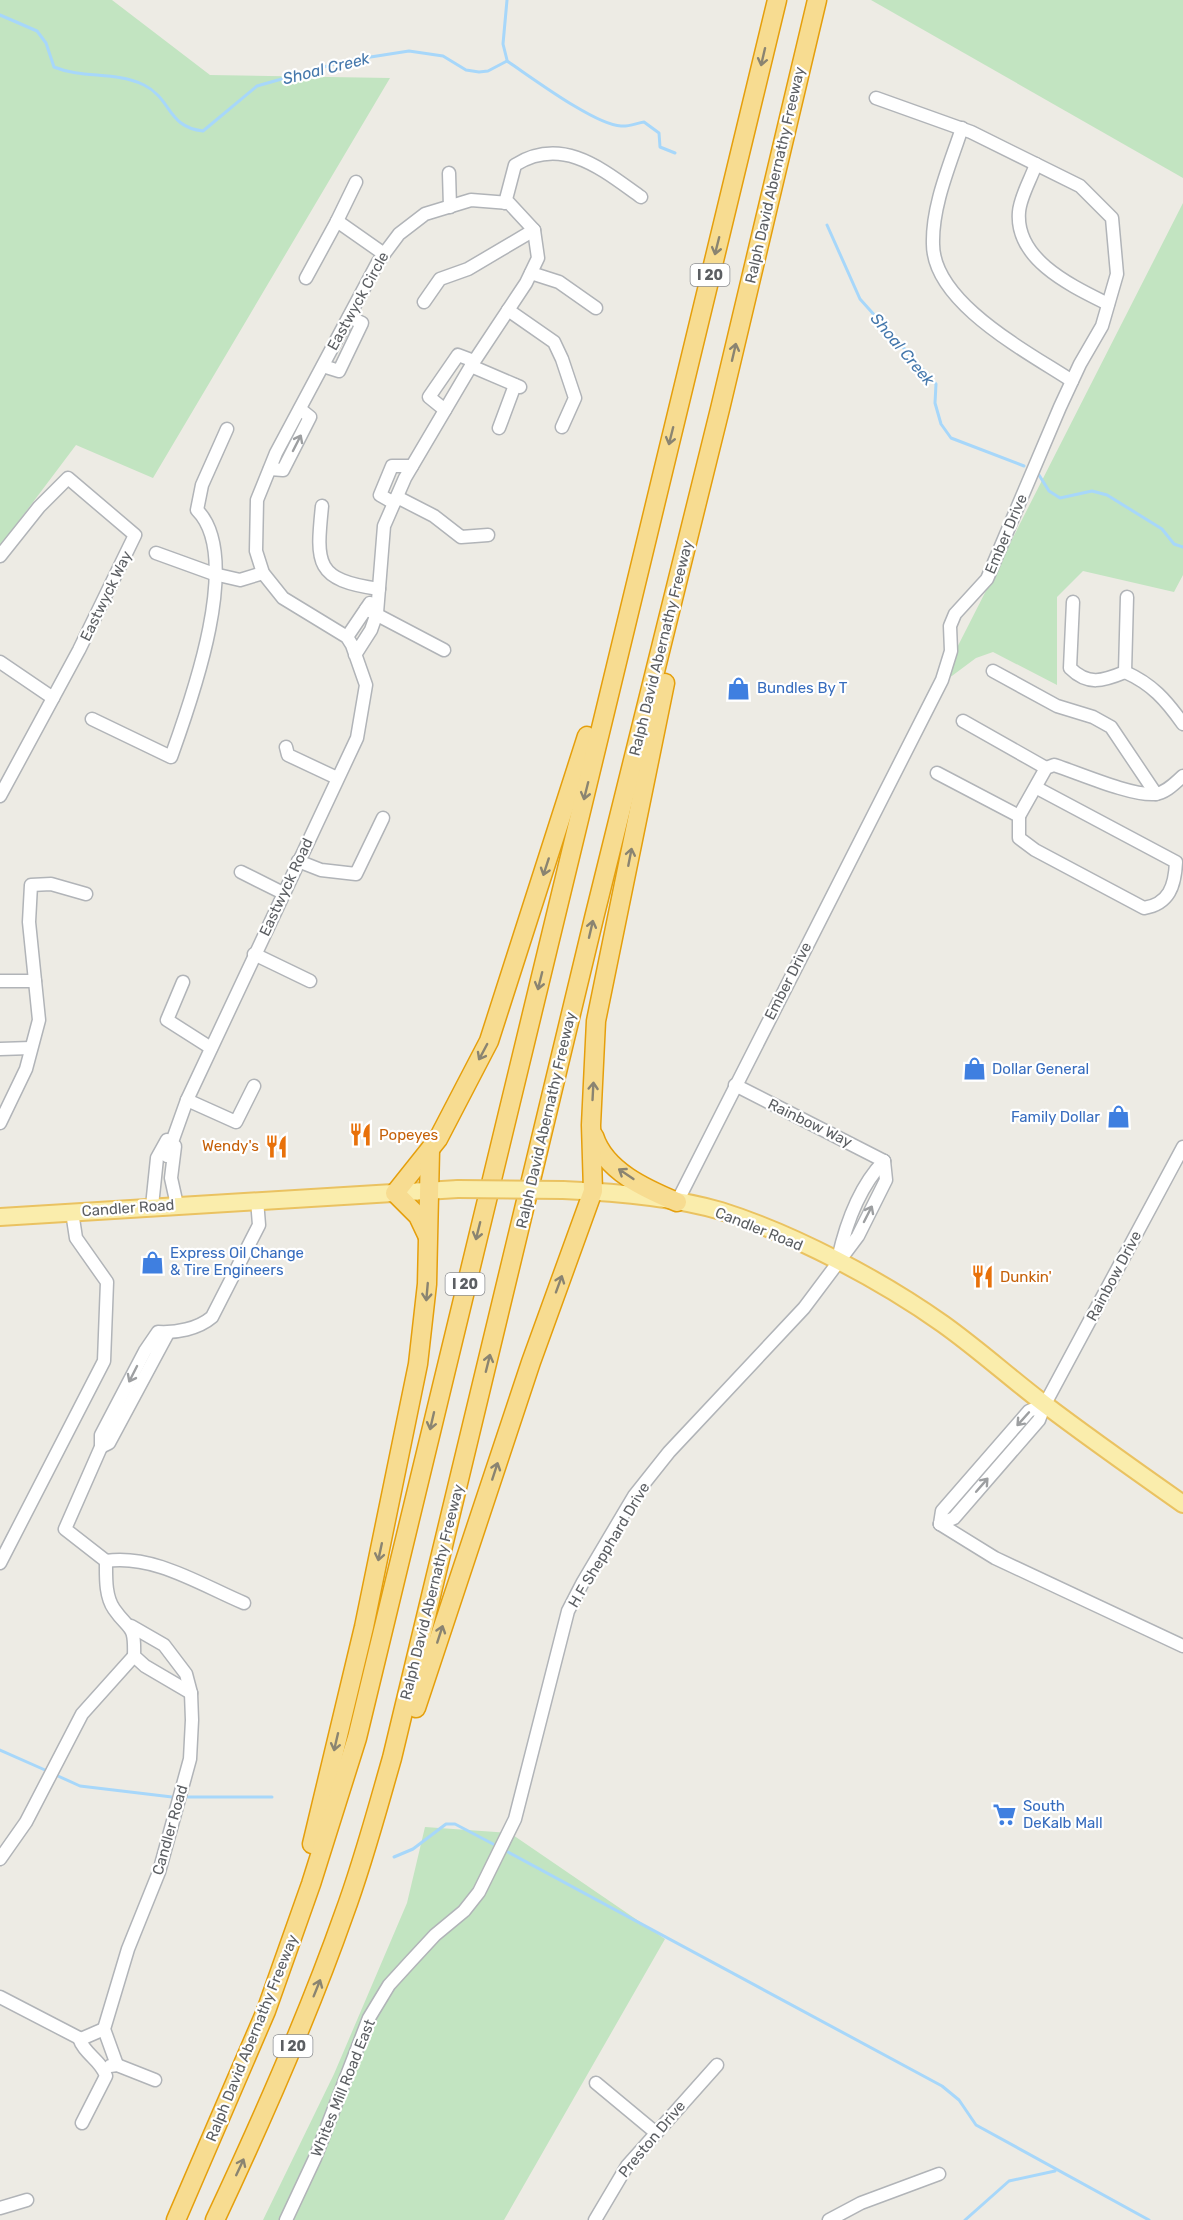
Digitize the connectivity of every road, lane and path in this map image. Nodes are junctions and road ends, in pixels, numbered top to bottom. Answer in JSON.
{"nodes":[{"id":1,"x":777,"y":0,"type":"edge"},
{"id":2,"x":817,"y":0,"type":"edge"},
{"id":3,"x":876,"y":98,"type":"dead end"},
{"id":4,"x":962,"y":128,"type":"junction"},
{"id":5,"x":1036,"y":164,"type":"junction"},
{"id":6,"x":449,"y":173,"type":"dead end"},
{"id":7,"x":357,"y":182,"type":"dead end"},
{"id":8,"x":641,"y":197,"type":"dead end"},
{"id":9,"x":505,"y":203,"type":"junction"},
{"id":10,"x":450,"y":207,"type":"junction"},
{"id":11,"x":337,"y":221,"type":"junction"},
{"id":12,"x":534,"y":230,"type":"junction"},
{"id":13,"x":384,"y":254,"type":"junction"},
{"id":14,"x":531,"y":273,"type":"junction"},
{"id":15,"x":306,"y":278,"type":"dead end"},
{"id":16,"x":424,"y":302,"type":"dead end"},
{"id":17,"x":1108,"y":304,"type":"junction"},
{"id":18,"x":596,"y":308,"type":"dead end"},
{"id":19,"x":508,"y":310,"type":"junction"},
{"id":20,"x":472,"y":364,"type":"junction"},
{"id":21,"x":1072,"y":381,"type":"junction"},
{"id":22,"x":720,"y":409,"type":"junction"},
{"id":23,"x":445,"y":410,"type":"junction"},
{"id":24,"x":562,"y":427,"type":"dead end"},
{"id":25,"x":499,"y":428,"type":"dead end"},
{"id":26,"x":227,"y":429,"type":"dead end"},
{"id":27,"x":412,"y":466,"type":"junction"},
{"id":28,"x":395,"y":500,"type":"junction"},
{"id":29,"x":322,"y":506,"type":"dead end"},
{"id":30,"x":488,"y":535,"type":"dead end"},
{"id":31,"x":643,"y":550,"type":"junction"},
{"id":32,"x":156,"y":553,"type":"dead end"},
{"id":33,"x":0,"y":556,"type":"edge"},
{"id":34,"x":263,"y":573,"type":"junction"},
{"id":35,"x":214,"y":574,"type":"junction"},
{"id":36,"x":379,"y":589,"type":"junction"},
{"id":37,"x":1127,"y":597,"type":"dead end"},
{"id":38,"x":1073,"y":602,"type":"dead end"},
{"id":39,"x":372,"y":611,"type":"junction"},
{"id":40,"x":347,"y":637,"type":"junction"},
{"id":41,"x":444,"y":650,"type":"dead end"},
{"id":42,"x":356,"y":655,"type":"junction"},
{"id":43,"x":0,"y":662,"type":"edge"},
{"id":44,"x":993,"y":671,"type":"dead end"},
{"id":45,"x":1125,"y":672,"type":"junction"},
{"id":46,"x":53,"y":698,"type":"junction"},
{"id":47,"x":92,"y":718,"type":"dead end"},
{"id":48,"x":963,"y":720,"type":"dead end"},
{"id":49,"x":1183,"y":724,"type":"edge"},
{"id":50,"x":286,"y":747,"type":"dead end"},
{"id":51,"x":1047,"y":768,"type":"junction"},
{"id":52,"x":937,"y":773,"type":"dead end"},
{"id":53,"x":1183,"y":776,"type":"edge"},
{"id":54,"x":337,"y":778,"type":"junction"},
{"id":55,"x":1037,"y":788,"type":"junction"},
{"id":56,"x":1156,"y":794,"type":"junction"},
{"id":57,"x":0,"y":796,"type":"edge"},
{"id":58,"x":1019,"y":816,"type":"junction"},
{"id":59,"x":383,"y":818,"type":"dead end"},
{"id":60,"x":298,"y":861,"type":"junction"},
{"id":61,"x":241,"y":872,"type":"dead end"},
{"id":62,"x":283,"y":893,"type":"junction"},
{"id":63,"x":86,"y":894,"type":"dead end"},
{"id":64,"x":254,"y":954,"type":"junction"},
{"id":65,"x":0,"y":981,"type":"edge"},
{"id":66,"x":35,"y":981,"type":"junction"},
{"id":67,"x":310,"y":981,"type":"dead end"},
{"id":68,"x":183,"y":982,"type":"dead end"},
{"id":69,"x":31,"y":1048,"type":"junction"},
{"id":70,"x":211,"y":1048,"type":"junction"},
{"id":71,"x":0,"y":1049,"type":"edge"},
{"id":72,"x":735,"y":1085,"type":"junction"},
{"id":73,"x":254,"y":1086,"type":"dead end"},
{"id":74,"x":187,"y":1100,"type":"junction"},
{"id":75,"x":0,"y":1123,"type":"edge"},
{"id":76,"x":591,"y":1125,"type":"junction"},
{"id":77,"x":1183,"y":1147,"type":"edge"},
{"id":78,"x":430,"y":1150,"type":"junction"},
{"id":79,"x":165,"y":1159,"type":"junction"},
{"id":80,"x":593,"y":1191,"type":"junction"},
{"id":81,"x":429,"y":1192,"type":"junction"},
{"id":82,"x":395,"y":1193,"type":"junction"},
{"id":83,"x":257,"y":1200,"type":"junction"},
{"id":84,"x":677,"y":1202,"type":"junction"},
{"id":85,"x":177,"y":1204,"type":"junction"},
{"id":86,"x":152,"y":1206,"type":"junction"},
{"id":87,"x":72,"y":1212,"type":"junction"},
{"id":88,"x":0,"y":1217,"type":"edge"},
{"id":89,"x":428,"y":1238,"type":"junction"},
{"id":90,"x":838,"y":1262,"type":"junction"},
{"id":91,"x":1045,"y":1404,"type":"junction"},
{"id":92,"x":1183,"y":1504,"type":"edge"},
{"id":93,"x":1,"y":1557,"type":"edge"},
{"id":94,"x":106,"y":1561,"type":"junction"},
{"id":95,"x":244,"y":1603,"type":"dead end"},
{"id":96,"x":131,"y":1626,"type":"junction"},
{"id":97,"x":1183,"y":1646,"type":"edge"},
{"id":98,"x":134,"y":1656,"type":"junction"},
{"id":99,"x":192,"y":1693,"type":"junction"},
{"id":100,"x":515,"y":1820,"type":"joint"},
{"id":101,"x":0,"y":1859,"type":"edge"},
{"id":102,"x":360,"y":1868,"type":"junction"},
{"id":103,"x":0,"y":1997,"type":"edge"},
{"id":104,"x":266,"y":2011,"type":"junction"},
{"id":105,"x":104,"y":2029,"type":"junction"},
{"id":106,"x":79,"y":2038,"type":"junction"},
{"id":107,"x":117,"y":2065,"type":"junction"},
{"id":108,"x":717,"y":2065,"type":"dead end"},
{"id":109,"x":103,"y":2068,"type":"junction"},
{"id":110,"x":155,"y":2080,"type":"dead end"},
{"id":111,"x":596,"y":2084,"type":"dead end"},
{"id":112,"x":82,"y":2123,"type":"dead end"},
{"id":113,"x":655,"y":2132,"type":"junction"},
{"id":114,"x":939,"y":2174,"type":"dead end"},
{"id":115,"x":27,"y":2200,"type":"dead end"},
{"id":116,"x":0,"y":2208,"type":"edge"},
{"id":117,"x":176,"y":2220,"type":"edge"},
{"id":118,"x":215,"y":2220,"type":"edge"},
{"id":119,"x":286,"y":2220,"type":"edge"},
{"id":120,"x":595,"y":2220,"type":"edge"},
{"id":121,"x":829,"y":2220,"type":"edge"}],
"edges":[{"from":1,"to":31,"type":"highway","name":"Ralph David Abernathy Freeway","number":"I 20","one_way":true},
{"from":22,"to":2,"type":"highway","name":"Ralph David Abernathy Freeway","number":"I 20","one_way":true},
{"from":3,"to":4,"type":"street","name":"Ember Drive"},
{"from":4,"to":5,"type":"street","name":"Ember Drive"},
{"from":4,"to":21,"type":"street"},
{"from":5,"to":17,"type":"street","name":"Ember Drive"},
{"from":5,"to":17,"type":"street"},
{"from":6,"to":10,"type":"street"},
{"from":7,"to":11,"type":"street"},
{"from":8,"to":9,"type":"street"},
{"from":9,"to":10,"type":"street","name":"Eastwyck Circle"},
{"from":9,"to":12,"type":"street"},
{"from":10,"to":13,"type":"street","name":"Eastwyck Circle"},
{"from":11,"to":13,"type":"street"},
{"from":11,"to":15,"type":"street"},
{"from":12,"to":14,"type":"street"},
{"from":12,"to":16,"type":"street"},
{"from":13,"to":34,"type":"street","name":"Eastwyck Circle"},
{"from":14,"to":18,"type":"street"},
{"from":14,"to":19,"type":"street"},
{"from":17,"to":21,"type":"street","name":"Ember Drive"},
{"from":19,"to":20,"type":"street"},
{"from":19,"to":24,"type":"street"},
{"from":20,"to":23,"type":"street"},
{"from":20,"to":23,"type":"street"},
{"from":20,"to":25,"type":"street"},
{"from":21,"to":72,"type":"street","name":"Ember Drive"},
{"from":76,"to":22,"type":"highway","one_way":true},
{"from":102,"to":22,"type":"highway","name":"Ralph David Abernathy Freeway","number":"I 20","one_way":true},
{"from":23,"to":27,"type":"street"},
{"from":26,"to":35,"type":"street"},
{"from":27,"to":28,"type":"street"},
{"from":27,"to":28,"type":"street"},
{"from":28,"to":30,"type":"street"},
{"from":28,"to":36,"type":"street"},
{"from":29,"to":36,"type":"street"},
{"from":31,"to":78,"type":"highway","one_way":true},
{"from":31,"to":104,"type":"highway","name":"Ralph David Abernathy Freeway","number":"I 20","one_way":true},
{"from":32,"to":35,"type":"street","name":"Eastwyck Way"},
{"from":33,"to":46,"type":"street","name":"Eastwyck Way"},
{"from":34,"to":35,"type":"street","name":"Eastwyck Way"},
{"from":34,"to":40,"type":"street"},
{"from":35,"to":47,"type":"street"},
{"from":36,"to":39,"type":"street"},
{"from":37,"to":45,"type":"street"},
{"from":38,"to":45,"type":"street"},
{"from":39,"to":40,"type":"street"},
{"from":39,"to":41,"type":"street"},
{"from":39,"to":42,"type":"street"},
{"from":40,"to":42,"type":"street","name":"Eastwyck Road"},
{"from":42,"to":54,"type":"street","name":"Eastwyck Road"},
{"from":43,"to":46,"type":"street"},
{"from":44,"to":56,"type":"street"},
{"from":45,"to":49,"type":"street"},
{"from":46,"to":57,"type":"street","name":"Eastwyck Way"},
{"from":48,"to":51,"type":"street"},
{"from":50,"to":54,"type":"street"},
{"from":51,"to":55,"type":"street"},
{"from":51,"to":56,"type":"street"},
{"from":52,"to":58,"type":"street"},
{"from":53,"to":56,"type":"street"},
{"from":54,"to":60,"type":"street","name":"Eastwyck Road"},
{"from":55,"to":58,"type":"street"},
{"from":55,"to":58,"type":"street"},
{"from":59,"to":60,"type":"street"},
{"from":60,"to":62,"type":"street","name":"Eastwyck Road"},
{"from":61,"to":62,"type":"street"},
{"from":62,"to":64,"type":"street","name":"Eastwyck Road"},
{"from":63,"to":66,"type":"street"},
{"from":64,"to":67,"type":"street"},
{"from":64,"to":70,"type":"street","name":"Eastwyck Road"},
{"from":65,"to":66,"type":"street"},
{"from":66,"to":69,"type":"street"},
{"from":68,"to":70,"type":"street"},
{"from":69,"to":71,"type":"street"},
{"from":69,"to":75,"type":"street"},
{"from":70,"to":74,"type":"street","name":"Eastwyck Road"},
{"from":72,"to":84,"type":"street","name":"Ember Drive"},
{"from":72,"to":90,"type":"street","name":"Rainbow Way"},
{"from":73,"to":74,"type":"street"},
{"from":74,"to":79,"type":"street","name":"Eastwyck Road"},
{"from":76,"to":80,"type":"highway"},
{"from":84,"to":76,"type":"highway","one_way":true},
{"from":77,"to":91,"type":"street","name":"Rainbow Drive"},
{"from":78,"to":81,"type":"highway"},
{"from":78,"to":82,"type":"highway"},
{"from":79,"to":85,"type":"street"},
{"from":79,"to":86,"type":"street","name":"Eastwyck Road"},
{"from":80,"to":81,"type":"main road","name":"Candler Road","bridge":true},
{"from":80,"to":84,"type":"main road","name":"Candler Road"},
{"from":102,"to":80,"type":"highway","one_way":true},
{"from":81,"to":82,"type":"main road","name":"Candler Road"},
{"from":81,"to":89,"type":"highway"},
{"from":82,"to":83,"type":"main road","name":"Candler Road"},
{"from":82,"to":89,"type":"highway"},
{"from":83,"to":85,"type":"main road","name":"Candler Road"},
{"from":83,"to":94,"type":"street"},
{"from":84,"to":90,"type":"main road","name":"Candler Road"},
{"from":85,"to":86,"type":"main road","name":"Candler Road"},
{"from":86,"to":87,"type":"main road","name":"Candler Road"},
{"from":87,"to":88,"type":"main road","name":"Candler Road"},
{"from":87,"to":93,"type":"street"},
{"from":89,"to":104,"type":"highway","one_way":true},
{"from":90,"to":91,"type":"main road","name":"Candler Road"},
{"from":90,"to":100,"type":"street","name":"H F Shepphard Drive"},
{"from":91,"to":92,"type":"main road","name":"Candler Road"},
{"from":91,"to":97,"type":"street","name":"Rainbow Drive"},
{"from":94,"to":95,"type":"street"},
{"from":94,"to":96,"type":"street"},
{"from":96,"to":98,"type":"street"},
{"from":96,"to":99,"type":"street"},
{"from":98,"to":99,"type":"street"},
{"from":98,"to":101,"type":"street"},
{"from":99,"to":105,"type":"street","name":"Candler Road"},
{"from":100,"to":119,"type":"street","name":"Whites Mill Road East"},
{"from":118,"to":102,"type":"highway","name":"Ralph David Abernathy Freeway","number":"I 20","one_way":true},
{"from":103,"to":106,"type":"street"},
{"from":104,"to":117,"type":"highway","name":"Ralph David Abernathy Freeway","number":"I 20"},
{"from":105,"to":106,"type":"street"},
{"from":105,"to":107,"type":"street"},
{"from":106,"to":109,"type":"street"},
{"from":107,"to":109,"type":"street"},
{"from":107,"to":110,"type":"street"},
{"from":108,"to":113,"type":"street","name":"Preston Drive"},
{"from":109,"to":112,"type":"street"},
{"from":111,"to":113,"type":"street"},
{"from":113,"to":120,"type":"street","name":"Preston Drive"},
{"from":114,"to":121,"type":"street"},
{"from":115,"to":116,"type":"street"}]}
